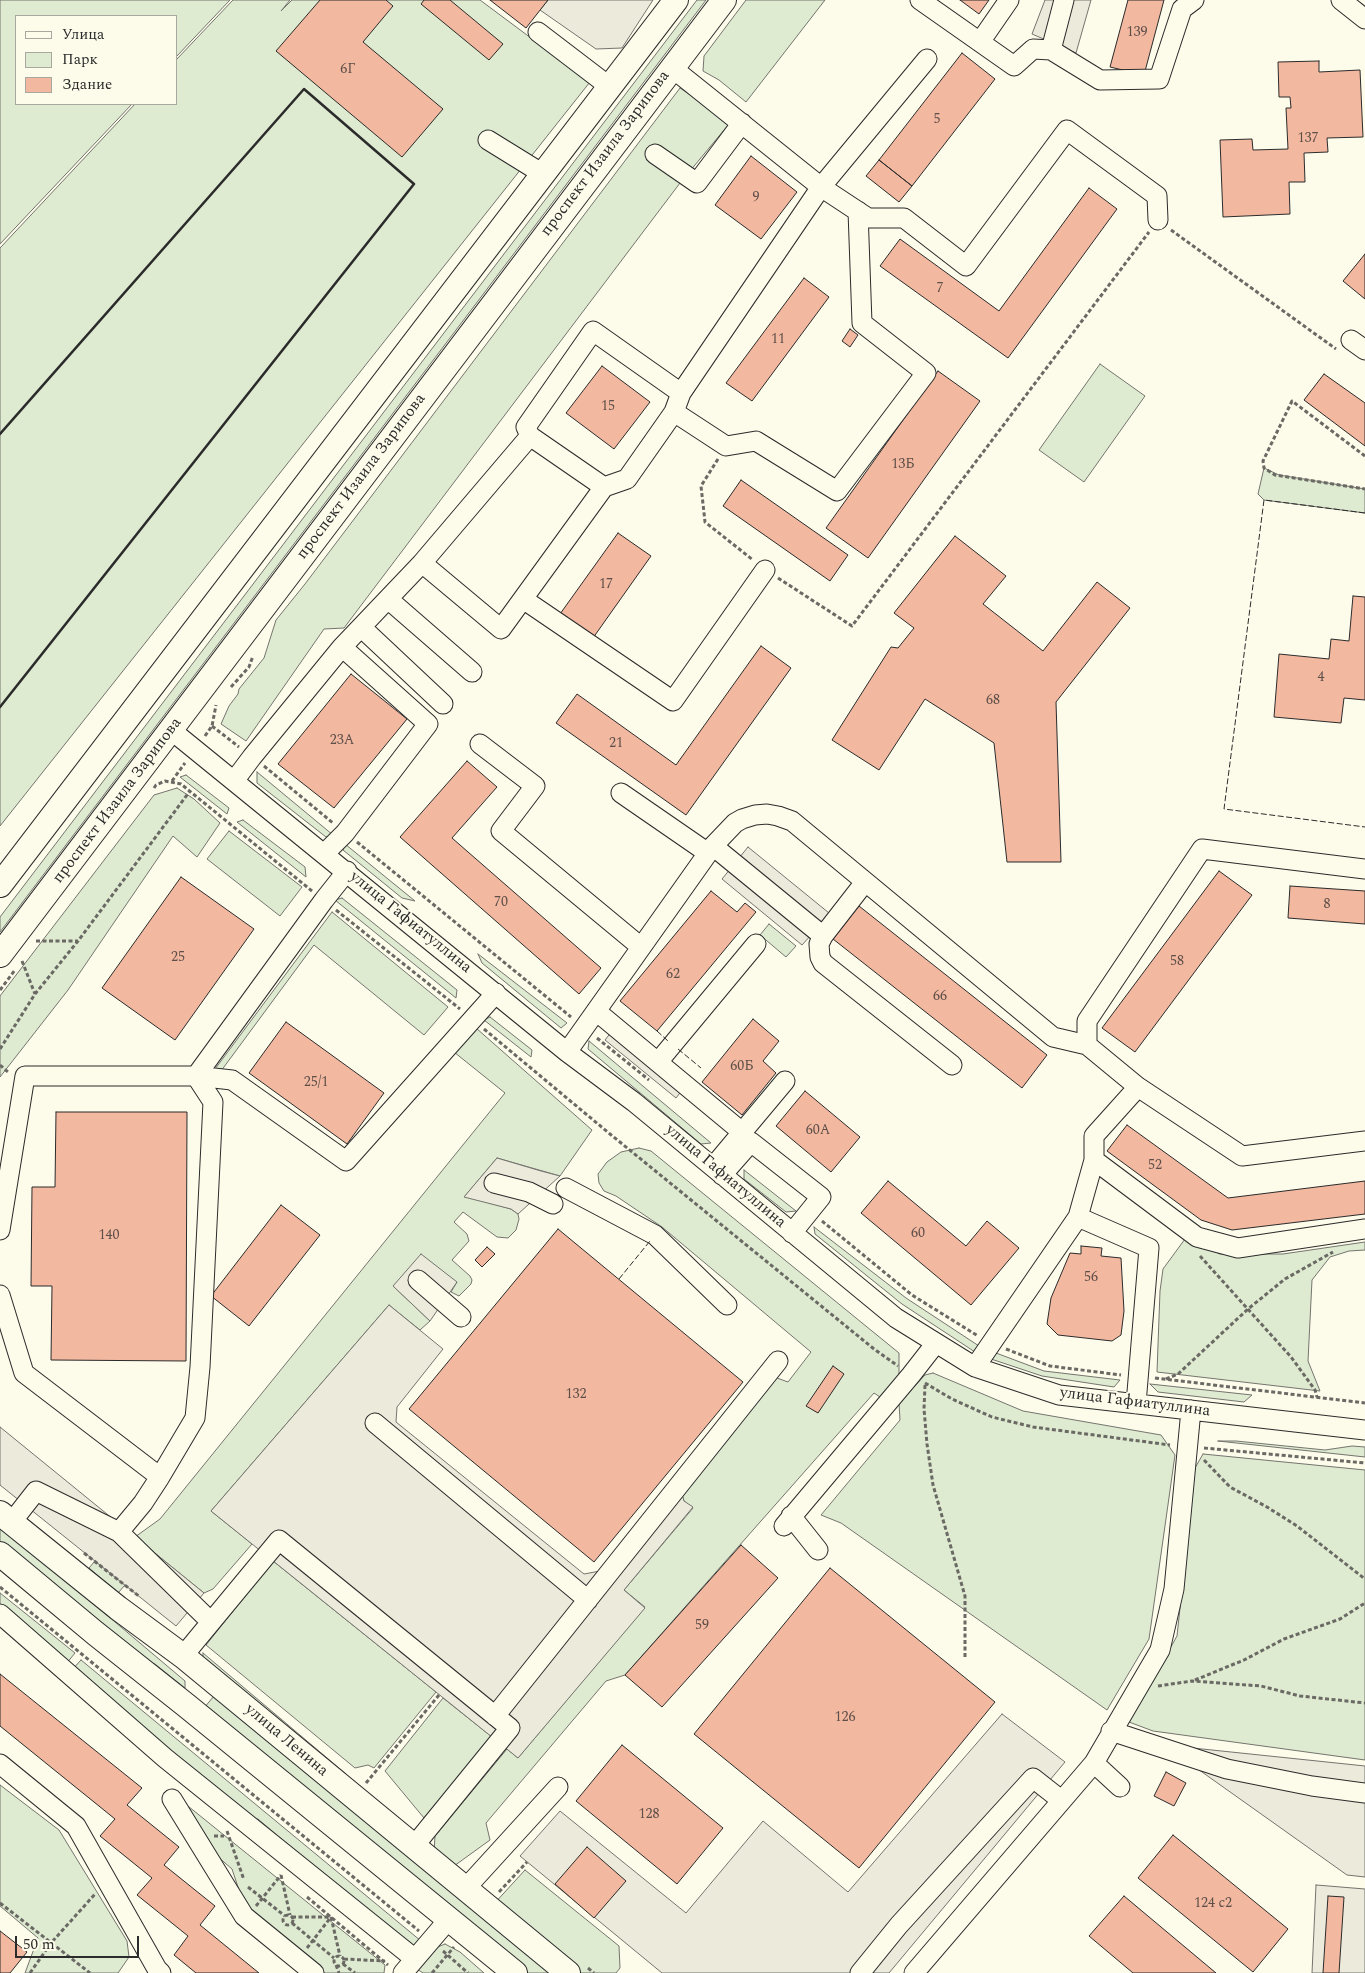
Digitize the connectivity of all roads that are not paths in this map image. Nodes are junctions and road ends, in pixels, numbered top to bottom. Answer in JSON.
{"nodes":[{"id":1,"x":676,"y":0,"type":"edge"},
{"id":2,"x":724,"y":0,"type":"edge"},
{"id":3,"x":920,"y":0,"type":"edge"},
{"id":4,"x":1009,"y":0,"type":"edge"},
{"id":5,"x":1064,"y":0,"type":"edge"},
{"id":6,"x":1194,"y":0,"type":"edge"},
{"id":7,"x":1341,"y":0,"type":"edge"},
{"id":8,"x":1365,"y":19,"type":"edge"},
{"id":9,"x":538,"y":32,"type":"dead end"},
{"id":10,"x":980,"y":42,"type":"junction"},
{"id":11,"x":1051,"y":50,"type":"junction"},
{"id":12,"x":927,"y":59,"type":"dead end"},
{"id":13,"x":672,"y":67,"type":"junction"},
{"id":14,"x":610,"y":87,"type":"junction"},
{"id":15,"x":742,"y":123,"type":"junction"},
{"id":16,"x":488,"y":140,"type":"dead end"},
{"id":17,"x":655,"y":154,"type":"dead end"},
{"id":18,"x":542,"y":174,"type":"junction"},
{"id":19,"x":821,"y":186,"type":"junction"},
{"id":20,"x":858,"y":212,"type":"junction"},
{"id":21,"x":1158,"y":220,"type":"road end"},
{"id":22,"x":681,"y":393,"type":"junction"},
{"id":23,"x":674,"y":412,"type":"junction"},
{"id":24,"x":530,"y":436,"type":"junction"},
{"id":25,"x":604,"y":487,"type":"junction"},
{"id":26,"x":422,"y":563,"type":"junction"},
{"id":27,"x":765,"y":570,"type":"road end"},
{"id":28,"x":388,"y":599,"type":"junction"},
{"id":29,"x":523,"y":599,"type":"junction"},
{"id":30,"x":361,"y":627,"type":"junction"},
{"id":31,"x":342,"y":647,"type":"junction"},
{"id":32,"x":472,"y":672,"type":"dead end"},
{"id":33,"x":444,"y":704,"type":"dead end"},
{"id":34,"x":172,"y":730,"type":"junction"},
{"id":35,"x":480,"y":744,"type":"dead end"},
{"id":36,"x":234,"y":781,"type":"junction"},
{"id":37,"x":621,"y":793,"type":"dead end"},
{"id":38,"x":711,"y":849,"type":"junction"},
{"id":39,"x":325,"y":853,"type":"junction"},
{"id":40,"x":1365,"y":869,"type":"edge"},
{"id":41,"x":347,"y":871,"type":"junction"},
{"id":42,"x":865,"y":882,"type":"junction"},
{"id":43,"x":0,"y":885,"type":"edge"},
{"id":44,"x":822,"y":936,"type":"junction"},
{"id":45,"x":756,"y":944,"type":"dead end"},
{"id":46,"x":641,"y":947,"type":"junction"},
{"id":47,"x":11,"y":958,"type":"edge"},
{"id":48,"x":496,"y":993,"type":"junction"},
{"id":49,"x":596,"y":1011,"type":"junction"},
{"id":50,"x":1087,"y":1046,"type":"junction"},
{"id":51,"x":567,"y":1052,"type":"junction"},
{"id":52,"x":658,"y":1062,"type":"junction"},
{"id":53,"x":952,"y":1065,"type":"dead end"},
{"id":54,"x":196,"y":1076,"type":"junction"},
{"id":55,"x":785,"y":1081,"type":"dead end"},
{"id":56,"x":1138,"y":1087,"type":"junction"},
{"id":57,"x":742,"y":1132,"type":"junction"},
{"id":58,"x":1365,"y":1141,"type":"edge"},
{"id":59,"x":1094,"y":1160,"type":"junction"},
{"id":60,"x":717,"y":1171,"type":"junction"},
{"id":61,"x":494,"y":1182,"type":"dead end"},
{"id":62,"x":566,"y":1188,"type":"dead end"},
{"id":63,"x":553,"y":1204,"type":"dead end"},
{"id":64,"x":1078,"y":1217,"type":"junction"},
{"id":65,"x":0,"y":1230,"type":"edge"},
{"id":66,"x":1361,"y":1230,"type":"edge"},
{"id":67,"x":792,"y":1233,"type":"junction"},
{"id":68,"x":418,"y":1280,"type":"dead end"},
{"id":69,"x":0,"y":1295,"type":"edge"},
{"id":70,"x":727,"y":1305,"type":"dead end"},
{"id":71,"x":461,"y":1317,"type":"dead end"},
{"id":72,"x":936,"y":1343,"type":"junction"},
{"id":73,"x":778,"y":1360,"type":"dead end"},
{"id":74,"x":975,"y":1367,"type":"junction"},
{"id":75,"x":1136,"y":1404,"type":"junction"},
{"id":76,"x":1191,"y":1410,"type":"junction"},
{"id":77,"x":375,"y":1423,"type":"dead end"},
{"id":78,"x":1365,"y":1430,"type":"edge"},
{"id":79,"x":160,"y":1477,"type":"junction"},
{"id":80,"x":6,"y":1518,"type":"edge"},
{"id":81,"x":119,"y":1532,"type":"junction"},
{"id":82,"x":818,"y":1550,"type":"dead end"},
{"id":83,"x":0,"y":1554,"type":"edge"},
{"id":84,"x":588,"y":1600,"type":"junction"},
{"id":85,"x":0,"y":1614,"type":"edge"},
{"id":86,"x":211,"y":1622,"type":"junction"},
{"id":87,"x":183,"y":1656,"type":"junction"},
{"id":88,"x":211,"y":1679,"type":"junction"},
{"id":89,"x":187,"y":1706,"type":"junction"},
{"id":90,"x":495,"y":1716,"type":"junction"},
{"id":91,"x":1111,"y":1731,"type":"junction"},
{"id":92,"x":1094,"y":1763,"type":"junction"},
{"id":93,"x":0,"y":1764,"type":"edge"},
{"id":94,"x":558,"y":1787,"type":"dead end"},
{"id":95,"x":1120,"y":1787,"type":"dead end"},
{"id":96,"x":1365,"y":1793,"type":"edge"},
{"id":97,"x":172,"y":1799,"type":"dead end"},
{"id":98,"x":1061,"y":1800,"type":"junction"},
{"id":99,"x":414,"y":1846,"type":"junction"},
{"id":100,"x":465,"y":1889,"type":"junction"},
{"id":101,"x":449,"y":1919,"type":"junction"},
{"id":102,"x":409,"y":1966,"type":"edge"},
{"id":103,"x":161,"y":1973,"type":"edge"},
{"id":104,"x":314,"y":1973,"type":"edge"},
{"id":105,"x":515,"y":1973,"type":"edge"},
{"id":106,"x":568,"y":1973,"type":"edge"},
{"id":107,"x":860,"y":1973,"type":"edge"},
{"id":108,"x":914,"y":1973,"type":"edge"}],
"edges":[{"from":1,"to":14,"type":"main road"},
{"from":2,"to":13,"type":"main road","name":"проспект Изаила Зарипова"},
{"from":3,"to":10,"type":"street"},
{"from":4,"to":10,"type":"street"},
{"from":5,"to":11,"type":"street"},
{"from":6,"to":11,"type":"street"},
{"from":7,"to":8,"type":"street"},
{"from":9,"to":14,"type":"street"},
{"from":10,"to":11,"type":"street"},
{"from":12,"to":19,"type":"street"},
{"from":13,"to":15,"type":"street"},
{"from":13,"to":34,"type":"main road","name":"проспект Изаила Зарипова"},
{"from":14,"to":18,"type":"main road"},
{"from":15,"to":17,"type":"street"},
{"from":15,"to":19,"type":"street"},
{"from":16,"to":18,"type":"street"},
{"from":18,"to":43,"type":"main road"},
{"from":19,"to":20,"type":"street"},
{"from":19,"to":22,"type":"street"},
{"from":20,"to":21,"type":"street"},
{"from":20,"to":23,"type":"street"},
{"from":22,"to":23,"type":"street"},
{"from":22,"to":24,"type":"street"},
{"from":23,"to":25,"type":"street"},
{"from":24,"to":25,"type":"street"},
{"from":24,"to":26,"type":"street"},
{"from":25,"to":29,"type":"street"},
{"from":26,"to":28,"type":"street"},
{"from":26,"to":29,"type":"street"},
{"from":27,"to":29,"type":"street"},
{"from":28,"to":30,"type":"street"},
{"from":28,"to":32,"type":"street"},
{"from":30,"to":31,"type":"street"},
{"from":30,"to":33,"type":"street"},
{"from":31,"to":36,"type":"street"},
{"from":31,"to":39,"type":"street"},
{"from":34,"to":36,"type":"street","name":"улица Гафиатуллина"},
{"from":34,"to":47,"type":"main road","name":"проспект Изаила Зарипова"},
{"from":35,"to":46,"type":"street"},
{"from":36,"to":39,"type":"street","name":"улица Гафиатуллина"},
{"from":37,"to":38,"type":"street"},
{"from":38,"to":42,"type":"street"},
{"from":38,"to":44,"type":"street"},
{"from":38,"to":46,"type":"street"},
{"from":39,"to":41,"type":"street","name":"улица Гафиатуллина"},
{"from":40,"to":50,"type":"street"},
{"from":41,"to":48,"type":"street","name":"улица Гафиатуллина"},
{"from":41,"to":54,"type":"street"},
{"from":42,"to":44,"type":"street"},
{"from":42,"to":50,"type":"street"},
{"from":44,"to":53,"type":"street"},
{"from":45,"to":52,"type":"street"},
{"from":46,"to":49,"type":"street"},
{"from":48,"to":51,"type":"street","name":"улица Гафиатуллина"},
{"from":48,"to":54,"type":"street"},
{"from":49,"to":51,"type":"street"},
{"from":49,"to":52,"type":"street"},
{"from":50,"to":56,"type":"street"},
{"from":51,"to":60,"type":"street","name":"улица Гафиатуллина"},
{"from":52,"to":57,"type":"street"},
{"from":54,"to":65,"type":"street"},
{"from":54,"to":79,"type":"street"},
{"from":55,"to":57,"type":"street"},
{"from":56,"to":58,"type":"street"},
{"from":56,"to":59,"type":"street"},
{"from":57,"to":60,"type":"street"},
{"from":59,"to":64,"type":"street"},
{"from":59,"to":66,"type":"street"},
{"from":60,"to":67,"type":"street","name":"улица Гафиатуллина"},
{"from":60,"to":67,"type":"street"},
{"from":61,"to":63,"type":"street"},
{"from":62,"to":70,"type":"street"},
{"from":64,"to":74,"type":"street"},
{"from":64,"to":75,"type":"street"},
{"from":67,"to":72,"type":"street","name":"улица Гафиатуллина"},
{"from":68,"to":71,"type":"street"},
{"from":69,"to":79,"type":"street"},
{"from":72,"to":74,"type":"street","name":"улица Гафиатуллина"},
{"from":72,"to":82,"type":"street"},
{"from":73,"to":84,"type":"street"},
{"from":74,"to":75,"type":"street","name":"улица Гафиатуллина"},
{"from":75,"to":76,"type":"street","name":"улица Гафиатуллина"},
{"from":76,"to":78,"type":"street","name":"улица Гафиатуллина"},
{"from":76,"to":91,"type":"street"},
{"from":77,"to":84,"type":"street"},
{"from":79,"to":81,"type":"street"},
{"from":80,"to":81,"type":"street"},
{"from":80,"to":87,"type":"main road","name":"улица Ленина"},
{"from":81,"to":86,"type":"street"},
{"from":83,"to":89,"type":"main road"},
{"from":84,"to":90,"type":"street"},
{"from":85,"to":102,"type":"street"},
{"from":86,"to":87,"type":"street"},
{"from":86,"to":90,"type":"street"},
{"from":87,"to":88,"type":"main road","name":"улица Ленина"},
{"from":88,"to":89,"type":"main road"},
{"from":88,"to":99,"type":"main road","name":"улица Ленина"},
{"from":89,"to":101,"type":"main road"},
{"from":90,"to":99,"type":"street"},
{"from":91,"to":92,"type":"street"},
{"from":91,"to":96,"type":"street"},
{"from":92,"to":95,"type":"street"},
{"from":92,"to":98,"type":"street"},
{"from":93,"to":103,"type":"street"},
{"from":94,"to":100,"type":"street"},
{"from":97,"to":104,"type":"street"},
{"from":98,"to":107,"type":"street"},
{"from":98,"to":108,"type":"street"},
{"from":99,"to":100,"type":"main road","name":"улица Ленина"},
{"from":100,"to":106,"type":"main road","name":"улица Ленина"},
{"from":101,"to":102,"type":"street"},
{"from":101,"to":105,"type":"main road"}]}
